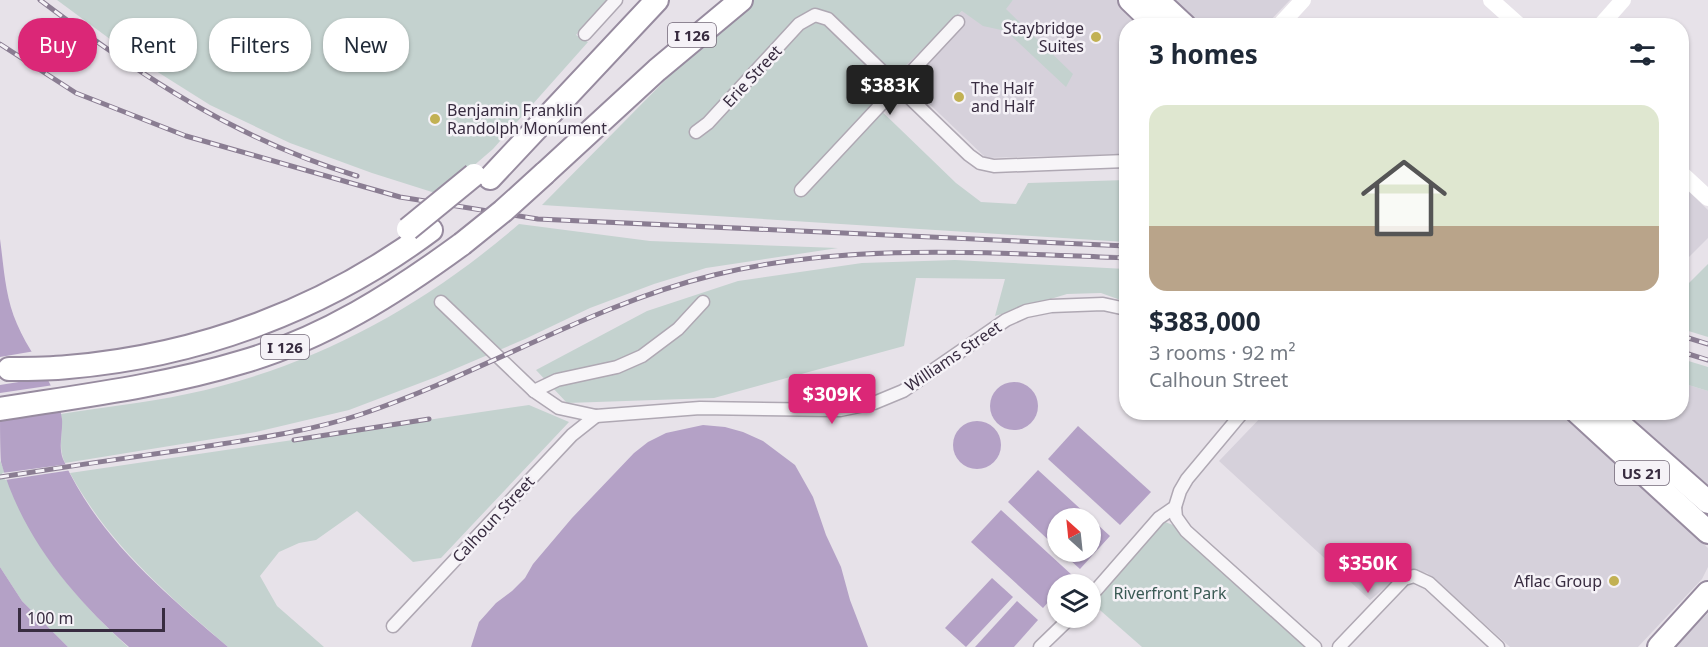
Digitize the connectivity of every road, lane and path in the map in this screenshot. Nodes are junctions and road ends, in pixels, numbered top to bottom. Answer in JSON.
{"nodes":[{"id":1,"x":616,"y":0,"type":"edge"},
{"id":2,"x":636,"y":0,"type":"edge"},
{"id":3,"x":657,"y":0,"type":"edge"},
{"id":4,"x":727,"y":0,"type":"edge"},
{"id":5,"x":741,"y":0,"type":"edge"},
{"id":6,"x":1130,"y":0,"type":"edge"},
{"id":7,"x":1157,"y":0,"type":"edge"},
{"id":8,"x":1303,"y":0,"type":"edge"},
{"id":9,"x":1623,"y":0,"type":"edge"},
{"id":10,"x":1495,"y":1,"type":"edge"},
{"id":11,"x":1149,"y":18,"type":"edge"},
{"id":12,"x":1176,"y":18,"type":"edge"},
{"id":13,"x":1287,"y":18,"type":"edge"},
{"id":14,"x":1512,"y":18,"type":"edge"},
{"id":15,"x":1606,"y":18,"type":"edge"},
{"id":16,"x":958,"y":22,"type":"dead end"},
{"id":17,"x":585,"y":34,"type":"dead end"},
{"id":18,"x":657,"y":70,"type":"junction"},
{"id":19,"x":897,"y":87,"type":"junction"},
{"id":20,"x":696,"y":132,"type":"dead end"},
{"id":21,"x":1119,"y":161,"type":"edge"},
{"id":22,"x":482,"y":176,"type":"junction"},
{"id":23,"x":1689,"y":180,"type":"edge"},
{"id":24,"x":801,"y":190,"type":"dead end"},
{"id":25,"x":1708,"y":198,"type":"edge"},
{"id":26,"x":441,"y":302,"type":"dead end"},
{"id":27,"x":703,"y":302,"type":"dead end"},
{"id":28,"x":1119,"y":307,"type":"edge"},
{"id":29,"x":67,"y":361,"type":"junction"},
{"id":30,"x":4,"y":370,"type":"edge"},
{"id":31,"x":534,"y":391,"type":"junction"},
{"id":32,"x":0,"y":409,"type":"edge"},
{"id":33,"x":596,"y":416,"type":"junction"},
{"id":34,"x":1236,"y":420,"type":"edge"},
{"id":35,"x":1585,"y":420,"type":"edge"},
{"id":36,"x":1615,"y":420,"type":"edge"},
{"id":37,"x":1708,"y":502,"type":"edge"},
{"id":38,"x":1175,"y":507,"type":"junction"},
{"id":39,"x":1708,"y":532,"type":"edge"},
{"id":40,"x":1101,"y":584,"type":"edge"},
{"id":41,"x":1708,"y":593,"type":"edge"},
{"id":42,"x":393,"y":626,"type":"dead end"},
{"id":43,"x":1060,"y":628,"type":"edge"},
{"id":44,"x":1040,"y":647,"type":"edge"},
{"id":45,"x":1315,"y":647,"type":"edge"},
{"id":46,"x":1339,"y":647,"type":"edge"},
{"id":47,"x":1498,"y":647,"type":"edge"},
{"id":48,"x":1659,"y":647,"type":"edge"}],
"edges":[{"from":1,"to":17,"type":"street"},
{"from":2,"to":22,"type":"highway","number":"I 126"},
{"from":3,"to":22,"type":"highway"},
{"from":4,"to":18,"type":"highway","number":"I 126"},
{"from":5,"to":18,"type":"highway"},
{"from":6,"to":11,"type":"highway"},
{"from":7,"to":12,"type":"highway"},
{"from":8,"to":13,"type":"street"},
{"from":9,"to":15,"type":"street"},
{"from":10,"to":14,"type":"street"},
{"from":16,"to":19,"type":"street"},
{"from":18,"to":32,"type":"highway","number":"I 126","bridge":true},
{"from":19,"to":20,"type":"street","name":"Erie Street"},
{"from":19,"to":21,"type":"street"},
{"from":19,"to":24,"type":"street"},
{"from":22,"to":29,"type":"highway","number":"I 126","bridge":true},
{"from":22,"to":29,"type":"highway"},
{"from":23,"to":25,"type":"street"},
{"from":26,"to":31,"type":"street","name":"Williams Street"},
{"from":27,"to":31,"type":"street"},
{"from":28,"to":33,"type":"street","name":"Williams Street"},
{"from":29,"to":30,"type":"highway"},
{"from":31,"to":33,"type":"street","name":"Williams Street"},
{"from":33,"to":42,"type":"street","name":"Calhoun Street"},
{"from":34,"to":38,"type":"street"},
{"from":35,"to":39,"type":"highway","number":"US 21"},
{"from":36,"to":37,"type":"highway","number":"US 21"},
{"from":38,"to":40,"type":"street"},
{"from":38,"to":45,"type":"street"},
{"from":41,"to":48,"type":"highway"},
{"from":43,"to":44,"type":"street"},
{"from":46,"to":47,"type":"street"}]}
